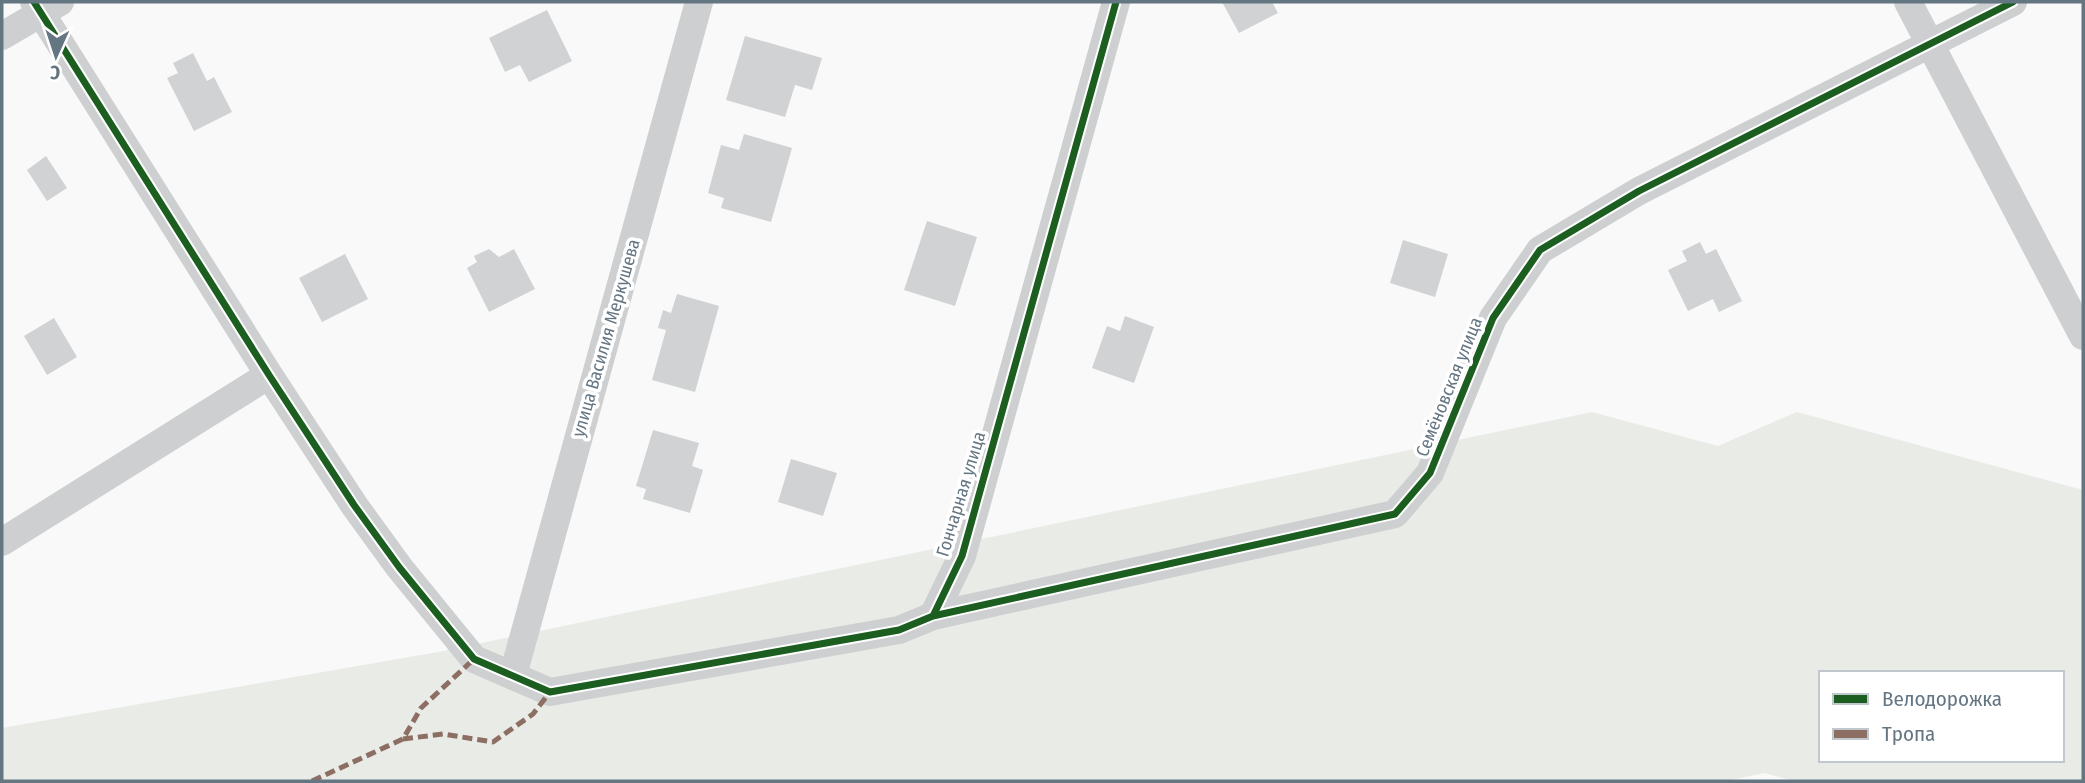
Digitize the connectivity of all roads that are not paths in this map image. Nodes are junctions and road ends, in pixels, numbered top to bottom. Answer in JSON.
{"nodes":[{"id":1,"x":699,"y":2,"type":"edge"},
{"id":2,"x":1116,"y":2,"type":"edge"},
{"id":3,"x":1908,"y":2,"type":"edge"},
{"id":4,"x":2013,"y":2,"type":"edge"},
{"id":5,"x":45,"y":5,"type":"edge"},
{"id":6,"x":2,"y":36,"type":"edge"},
{"id":7,"x":1930,"y":43,"type":"junction"},
{"id":8,"x":2083,"y":336,"type":"edge"},
{"id":9,"x":269,"y":375,"type":"junction"},
{"id":10,"x":2,"y":542,"type":"edge"},
{"id":11,"x":933,"y":616,"type":"junction"},
{"id":12,"x":513,"y":675,"type":"junction"}],
"edges":[{"from":1,"to":12,"type":"street","name":"улица Василия Меркушева"},
{"from":2,"to":11,"type":"street","name":"Гончарная улица"},
{"from":3,"to":7,"type":"street"},
{"from":4,"to":7,"type":"street","name":"Семёновская улица"},
{"from":5,"to":6,"type":"street"},
{"from":5,"to":9,"type":"street"},
{"from":7,"to":8,"type":"street"},
{"from":7,"to":11,"type":"street","name":"Семёновская улица"},
{"from":9,"to":10,"type":"street"},
{"from":9,"to":12,"type":"street"},
{"from":11,"to":12,"type":"street"}]}
